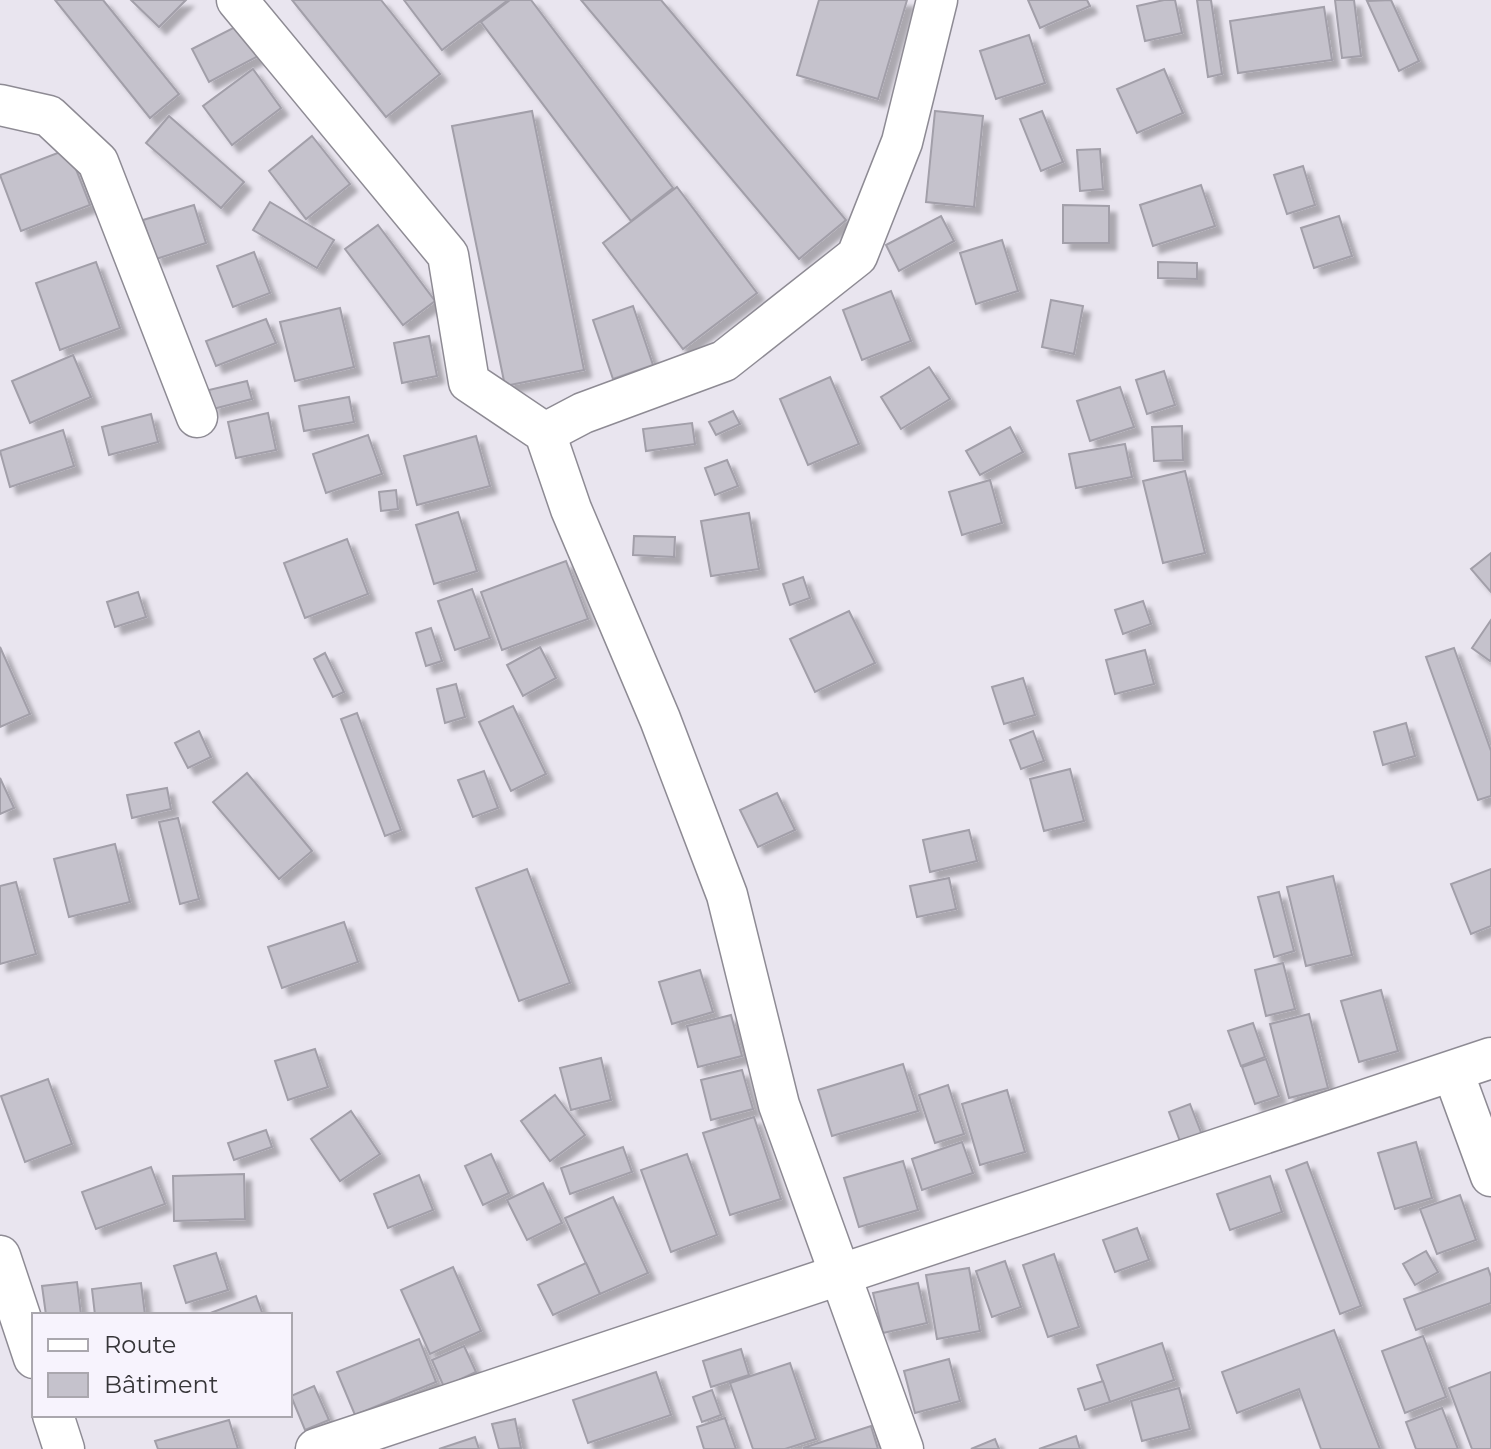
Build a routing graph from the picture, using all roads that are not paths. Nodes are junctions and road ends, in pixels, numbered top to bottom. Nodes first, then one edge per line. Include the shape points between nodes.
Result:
1 (237, 0) edge
2 (937, 0) edge
3 (0, 105) edge
4 (197, 417) dead end
5 (545, 433) junction
6 (1491, 1058) edge
7 (1453, 1072) junction
8 (1491, 1176) edge
9 (0, 1256) edge
10 (841, 1274) junction
11 (32, 1352) edge
12 (54, 1417) edge
13 (64, 1449) edge
14 (316, 1449) edge
15 (903, 1449) edge

1 - 5 street via 448,255 469,382
2 - 5 street via 902,142 857,256 724,361 583,413
3 - 4 street via 49,116 98,162
5 - 10 street via 727,895 779,1105
6 - 7 street
7 - 8 street
7 - 10 street
9 - 11 street
10 - 14 street
10 - 15 street
12 - 13 street

